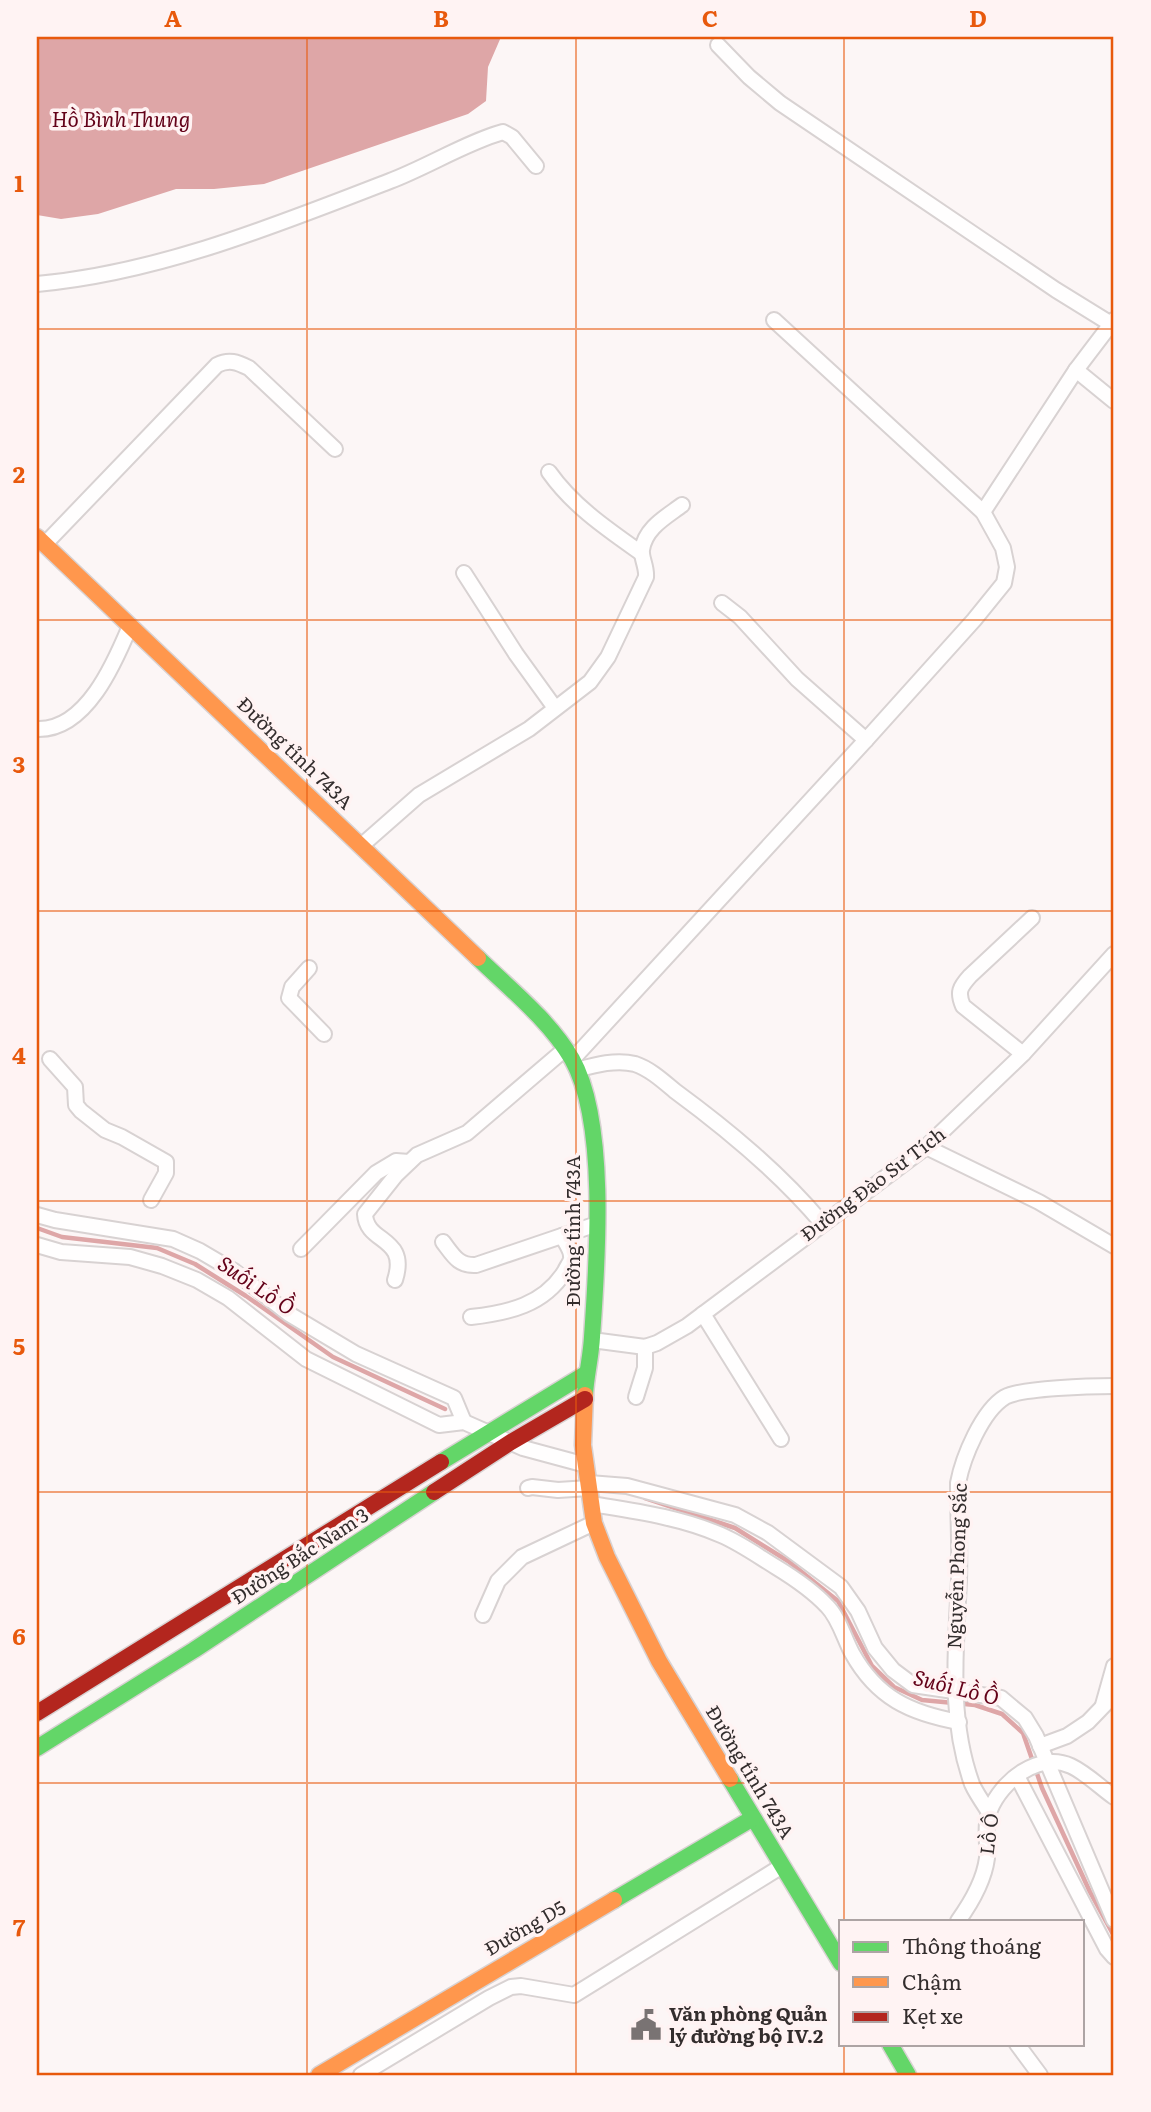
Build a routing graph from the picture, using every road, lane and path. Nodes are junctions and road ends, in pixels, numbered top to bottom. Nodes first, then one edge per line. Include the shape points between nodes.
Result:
1 (718, 45) dead end
2 (536, 166) dead end
3 (37, 284) edge
4 (774, 320) dead end
5 (1113, 322) edge
6 (1076, 370) junction
7 (1114, 401) edge
8 (335, 449) dead end
9 (549, 472) dead end
10 (682, 505) dead end
11 (983, 512) junction
12 (41, 540) edge
13 (641, 553) junction
14 (464, 573) dead end
15 (722, 603) dead end
16 (131, 626) junction
17 (555, 708) junction
18 (37, 729) edge
19 (866, 740) junction
20 (361, 846) junction
21 (1032, 918) dead end
22 (1114, 954) edge
23 (309, 968) dead end
24 (324, 1034) dead end
25 (1023, 1054) junction
26 (50, 1059) dead end
27 (571, 1060) junction
28 (926, 1147) junction
29 (410, 1162) junction
30 (151, 1200) dead end
31 (345, 1204) junction
32 (365, 1213) junction
33 (37, 1215) edge
34 (822, 1223) junction
35 (597, 1224) junction
36 (562, 1236) junction
37 (443, 1242) dead end
38 (1114, 1244) edge
39 (37, 1245) edge
40 (301, 1249) dead end
41 (395, 1280) dead end
42 (703, 1314) junction
43 (471, 1317) dead end
44 (592, 1340) junction
45 (645, 1346) junction
46 (587, 1373) junction
47 (1114, 1386) edge
48 (636, 1397) dead end
49 (585, 1399) junction
50 (464, 1422) junction
51 (486, 1432) junction
52 (781, 1439) dead end
53 (511, 1442) junction
54 (586, 1465) junction
55 (528, 1488) dead end
56 (590, 1491) junction
57 (594, 1523) junction
58 (483, 1615) dead end
59 (861, 1648) junction
60 (1114, 1666) edge
61 (1114, 1695) edge
62 (1103, 1705) junction
63 (957, 1707) junction
64 (37, 1713) edge
65 (1040, 1746) junction
66 (37, 1748) edge
67 (1031, 1768) junction
68 (1114, 1797) edge
69 (989, 1812) junction
70 (753, 1818) junction
71 (782, 1866) junction
72 (959, 1920) edge
73 (1114, 1920) edge
74 (1114, 1957) edge
75 (839, 1960) edge
76 (891, 2046) edge
77 (1018, 2046) edge
78 (319, 2075) edge
79 (361, 2075) edge
80 (908, 2075) edge
81 (1040, 2075) edge

1 - 5 street via 780,103 1045,283
2 - 3 street via 503,132 392,181 205,249 74,280
4 - 11 street
5 - 6 street
6 - 7 street
6 - 11 street
8 - 12 street via 249,368 225,361
9 - 13 street via 578,506
10 - 13 street via 652,528
11 - 19 street via 1003,548 1004,583
12 - 16 street, Đường tỉnh 743A
13 - 17 street via 646,577 608,657 590,682
14 - 17 street
15 - 19 street
16 - 18 street via 104,682 89,701 63,722
16 - 20 street, Đường tỉnh 743A
17 - 20 street via 529,729 419,795
19 - 27 street
20 - 27 street, Đường tỉnh 743A via 542,1020
21 - 25 street via 960,986 958,996 963,1006
22 - 25 street, Đường Đào Sư Tích
23 - 24 street via 292,987 289,998
25 - 28 street, Đường Đào Sư Tích
26 - 30 street via 75,1087 81,1111 105,1130 166,1162 166,1173
27 - 29 street via 467,1133
27 - 34 street via 621,1062 647,1069 766,1164
27 - 35 street, Đường tỉnh 743A via 588,1104 598,1190
28 - 34 street, Đường Đào Sư Tích
28 - 38 street
29 - 31 street via 396,1161 376,1173
29 - 32 street
31 - 32 street
31 - 40 street
32 - 41 street via 369,1227 397,1253 400,1266
33 - 50 street via 173,1239 200,1251 289,1314 356,1354 454,1398
34 - 42 street, Đường Đào Sư Tích
35 - 36 street
35 - 44 street, Đường tỉnh 743A
36 - 37 street via 466,1265 458,1262
36 - 43 street via 570,1261 547,1293 528,1305
39 - 50 street via 162,1265 228,1298 306,1359 439,1425
42 - 45 street, Đường Đào Sư Tích
42 - 52 street
44 - 45 street
44 - 46 street, Đường tỉnh 743A
45 - 48 street via 645,1368
46 - 49 street, Đường tỉnh 743A
46 - 51 street, Đường Bắc Nam 3
47 - 63 street, Nguyễn Phong Sắc via 1008,1395 978,1431 958,1483
49 - 53 street, Đường Bắc Nam 3
49 - 54 street, Đường tỉnh 743A
50 - 51 street
51 - 53 street
51 - 64 street, Đường Bắc Nam 3
53 - 54 street
53 - 66 street, Đường Bắc Nam 3
54 - 56 street, Đường tỉnh 743A
55 - 56 street
56 - 57 street, Đường tỉnh 743A
56 - 59 street via 720,1534 747,1548 830,1608
56 - 59 street via 627,1486 735,1515 768,1533 841,1587 858,1611
57 - 58 street via 522,1557 498,1581
57 - 70 street, Đường tỉnh 743A via 635,1619
59 - 63 street via 913,1685
59 - 63 street via 864,1673 907,1709 929,1717
60 - 62 street
61 - 62 street
62 - 65 street via 1067,1736
63 - 65 street via 1001,1698 1025,1718
63 - 69 street, Nguyễn Phong Sắc via 973,1785
65 - 67 street
67 - 68 street via 1069,1765
67 - 69 street, Lồ Ô via 997,1797
67 - 73 street
67 - 74 street
69 - 72 street, Lồ Ô via 983,1874
70 - 71 street, Đường tỉnh 743A
70 - 78 street, Đường D5
71 - 75 street, Đường tỉnh 743A
71 - 79 street via 574,1995 510,1987
76 - 80 street
77 - 81 street

